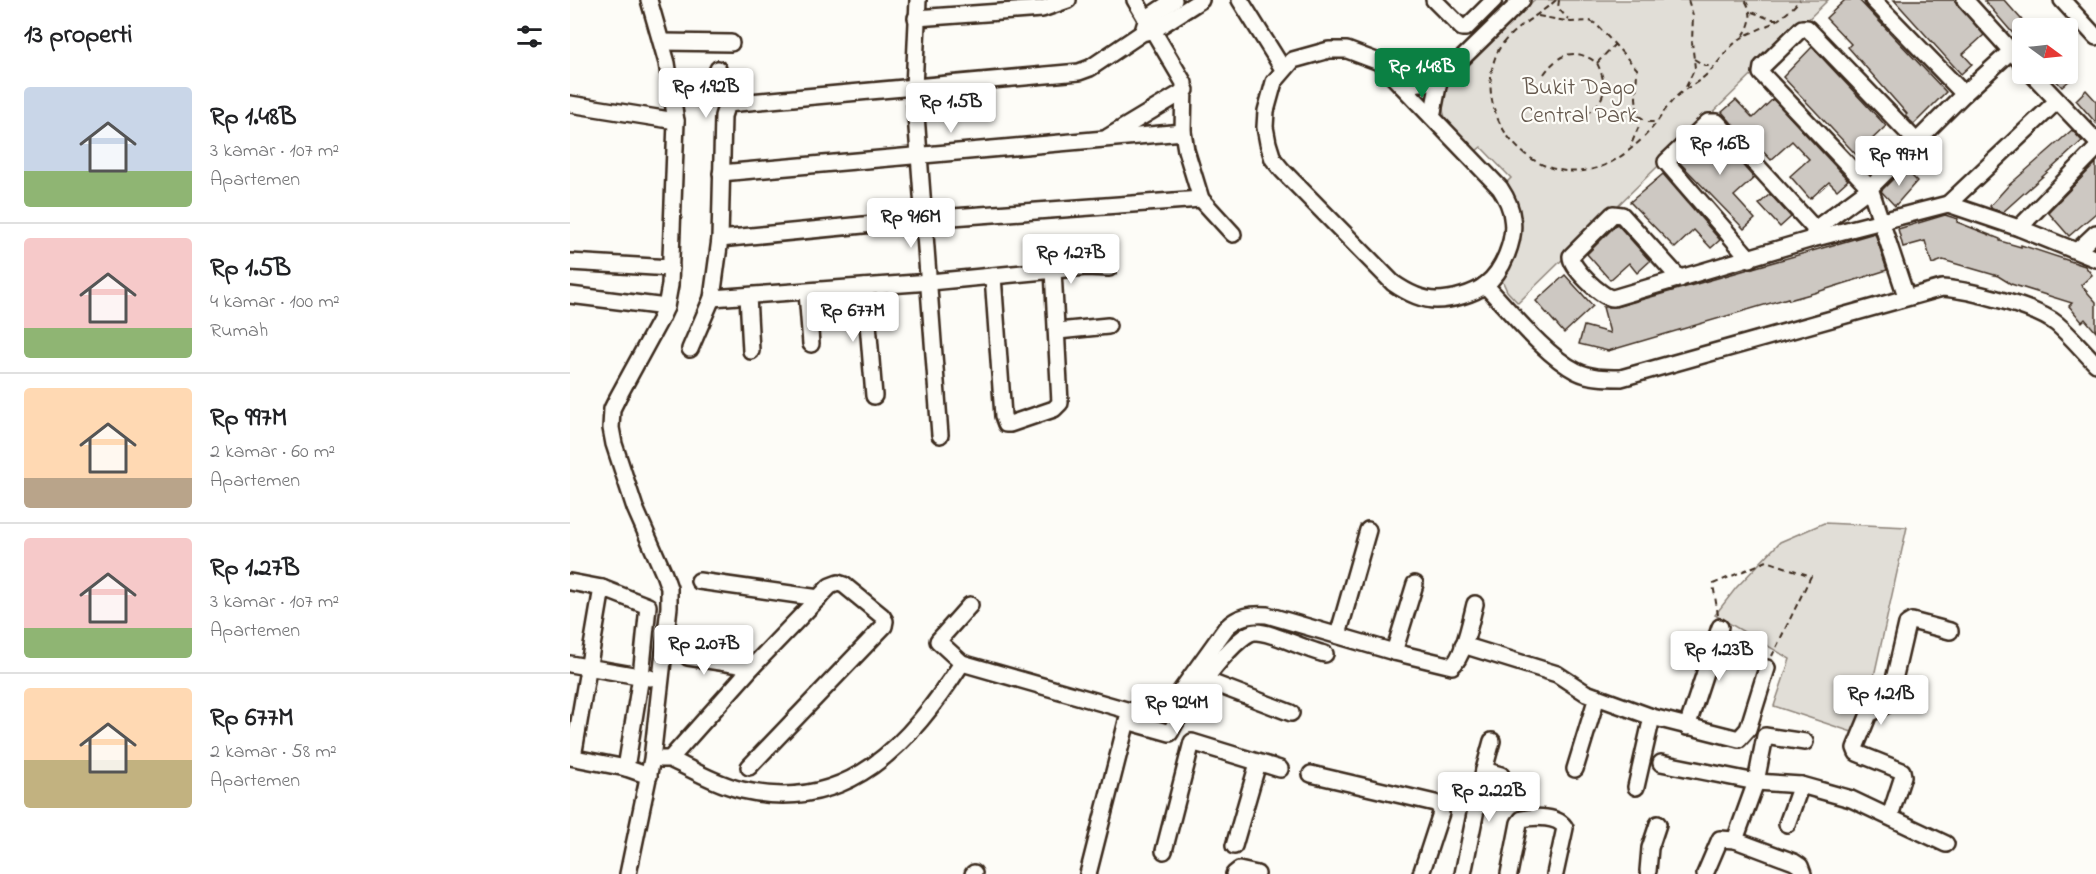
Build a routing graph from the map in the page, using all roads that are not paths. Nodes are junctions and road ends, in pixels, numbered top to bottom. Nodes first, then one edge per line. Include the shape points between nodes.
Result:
1 (649, 0) edge
2 (918, 0) edge
3 (1068, 0) edge
4 (1136, 0) edge
5 (1174, 0) edge
6 (1201, 0) edge
7 (1240, 0) edge
8 (1434, 0) edge
9 (1494, 0) edge
10 (1522, 0) edge
11 (1873, 0) edge
12 (1965, 0) edge
13 (2062, 0) edge
14 (916, 18) junction
15 (1147, 27) junction
16 (2096, 37) edge
17 (662, 42) junction
18 (731, 43) dead end
19 (2011, 51) joint
20 (718, 69) dead end
21 (1283, 69) junction
22 (1439, 81) junction
23 (2042, 84) edge
24 (1401, 85) junction
25 (914, 88) junction
26 (1186, 90) junction
27 (1964, 94) junction
28 (2057, 100) junction
29 (732, 102) junction
30 (570, 104) edge
31 (1432, 117) junction
32 (676, 121) junction
33 (1183, 132) junction
34 (1105, 138) junction
35 (1916, 141) junction
36 (2096, 141) edge
37 (2096, 149) edge
38 (920, 153) junction
39 (721, 173) junction
40 (1870, 188) junction
41 (1201, 199) junction
42 (1948, 204) junction
43 (925, 219) junction
44 (1882, 221) junction
45 (2019, 228) junction
46 (2096, 233) edge
47 (1233, 234) dead end
48 (1814, 234) junction
49 (720, 239) junction
50 (2078, 250) junction
51 (1750, 259) junction
52 (2096, 259) edge
53 (570, 262) edge
54 (671, 268) junction
55 (1110, 268) dead end
56 (1053, 270) junction
57 (993, 276) junction
58 (1680, 279) junction
59 (930, 282) junction
60 (1485, 285) junction
61 (865, 287) junction
62 (807, 292) junction
63 (570, 295) edge
64 (748, 296) junction
65 (1906, 296) junction
66 (712, 298) junction
67 (666, 307) junction
68 (1108, 326) dead end
69 (1058, 331) junction
70 (811, 344) dead end
71 (690, 349) dead end
72 (751, 351) dead end
73 (2096, 364) edge
74 (874, 396) dead end
75 (940, 435) dead end
76 (1368, 530) dead end
77 (570, 582) edge
78 (699, 582) dead end
79 (1415, 584) dead end
80 (602, 588) junction
81 (819, 598) junction
82 (1475, 604) dead end
83 (970, 605) dead end
84 (1720, 627) road end
85 (1950, 631) dead end
86 (1338, 635) junction
87 (1463, 645) junction
88 (683, 651) dead end
89 (1394, 652) junction
90 (1325, 654) dead end
91 (962, 663) junction
92 (570, 664) edge
93 (588, 667) junction
94 (752, 667) junction
95 (1767, 668) road end
96 (641, 676) junction
97 (1205, 680) junction
98 (661, 681) junction
99 (1597, 697) junction
100 (1291, 713) dead end
101 (1129, 716) junction
102 (1652, 717) junction
103 (1687, 727) junction
104 (1170, 733) junction
105 (1492, 741) dead end
106 (1192, 742) junction
107 (1805, 742) dead end
108 (571, 757) edge
109 (652, 759) junction
110 (670, 759) junction
111 (1258, 763) junction
112 (1660, 763) dead end
113 (749, 767) dead end
114 (626, 768) junction
115 (1575, 768) dead end
116 (1280, 769) dead end
117 (1484, 770) junction
118 (1311, 774) dead end
119 (1501, 775) dead end
120 (649, 776) junction
121 (1756, 782) junction
122 (1801, 785) junction
123 (1636, 787) dead end
124 (1890, 816) junction
125 (1658, 824) dead end
126 (1787, 824) dead end
127 (1736, 840) junction
128 (1946, 844) dead end
129 (1234, 846) dead end
130 (1164, 851) dead end
131 (1649, 873) edge
132 (628, 874) edge
133 (1088, 874) edge
134 (1234, 874) edge
135 (1257, 874) edge
136 (1421, 874) edge
137 (1463, 874) edge
138 (1509, 874) edge
139 (1555, 874) edge
140 (1705, 874) edge
141 (1803, 874) edge

1 - 17 street
2 - 14 street
3 - 14 street via 1042,9
4 - 15 street
5 - 15 street
6 - 15 street
7 - 21 street
8 - 9 street via 1462,28
10 - 22 street
11 - 27 street
12 - 19 street
13 - 16 street
14 - 25 street
15 - 25 street via 1079,72
15 - 26 street
17 - 18 street
17 - 32 street
19 - 27 street
20 - 29 street via 722,97
21 - 24 street via 1308,54 1347,50 1379,62
21 - 60 street via 1274,82 1264,127 1273,159 1282,170 1404,291 1436,300
22 - 24 street
22 - 31 street
23 - 28 street
24 - 31 street
25 - 29 street
25 - 38 street
26 - 33 street
26 - 34 street
27 - 35 street
28 - 36 street
28 - 42 street
29 - 39 street via 724,108
30 - 32 street
31 - 60 street via 1500,188 1509,203 1513,220 1509,244 1500,267
32 - 54 street
33 - 34 street
33 - 41 street
34 - 38 street
35 - 40 street
35 - 40 street via 1807,28 1802,28 1762,67 1761,73
37 - 45 street
38 - 39 street
38 - 43 street
39 - 49 street
40 - 44 street
40 - 48 street
41 - 43 street
41 - 47 street
42 - 44 street
42 - 45 street
43 - 49 street
43 - 59 street
44 - 48 street
44 - 65 street
45 - 50 street
46 - 50 street
48 - 51 street
48 - 51 street via 1717,122 1708,122 1666,162
49 - 66 street
50 - 52 street
51 - 58 street
53 - 54 street
54 - 67 street
55 - 56 street
56 - 57 street
56 - 69 street
57 - 59 street
57 - 69 street via 1006,424 1054,409 1060,403
58 - 58 street via 1610,299 1572,264 1571,256 1618,213
59 - 61 street
59 - 75 street
60 - 65 street via 1561,362 1597,378 1621,378
61 - 62 street
61 - 74 street
62 - 64 street
62 - 70 street
63 - 67 street
64 - 66 street
64 - 72 street
65 - 73 street via 1952,288 2035,312 2055,323
66 - 71 street
67 - 98 street via 612,410 611,428 635,508 669,588
68 - 69 street
76 - 86 street
77 - 80 street
78 - 81 street
79 - 89 street
80 - 93 street
80 - 96 street via 648,606
81 - 94 street
81 - 113 street via 831,586 844,585 882,616 884,626
82 - 87 street
83 - 91 street via 938,641
84 - 103 street
85 - 124 street via 1912,621 1907,624 1890,697 1886,705 1866,718 1855,748 1857,753 1902,771 1904,776
86 - 89 street
86 - 101 street via 1267,615 1251,614 1234,620 1175,699
87 - 89 street via 1452,666
87 - 99 street via 1557,674
88 - 94 street via 688,657
90 - 97 street via 1253,632 1234,644
91 - 101 street
91 - 110 street via 922,719 882,760 855,778 818,792 761,794 739,789
92 - 93 street
93 - 96 street
93 - 108 street
94 - 110 street
95 - 103 street via 1744,735 1739,739
96 - 98 street
96 - 114 street
97 - 100 street
97 - 104 street
98 - 109 street
99 - 102 street
99 - 115 street
101 - 104 street
101 - 133 street
102 - 103 street
102 - 123 street
104 - 106 street
105 - 117 street
106 - 111 street
106 - 130 street
107 - 121 street via 1765,736
108 - 114 street
109 - 110 street
109 - 120 street
111 - 116 street
111 - 129 street
112 - 121 street
114 - 120 street
117 - 119 street
117 - 137 street
118 - 136 street via 1440,807
120 - 132 street
121 - 122 street
121 - 127 street
122 - 124 street via 1851,799
122 - 126 street
124 - 128 street
125 - 131 street via 1650,848
127 - 140 street via 1720,839
127 - 141 street via 1794,862
134 - 135 street via 1242,870
138 - 139 street via 1519,823 1528,818 1557,820 1565,828

